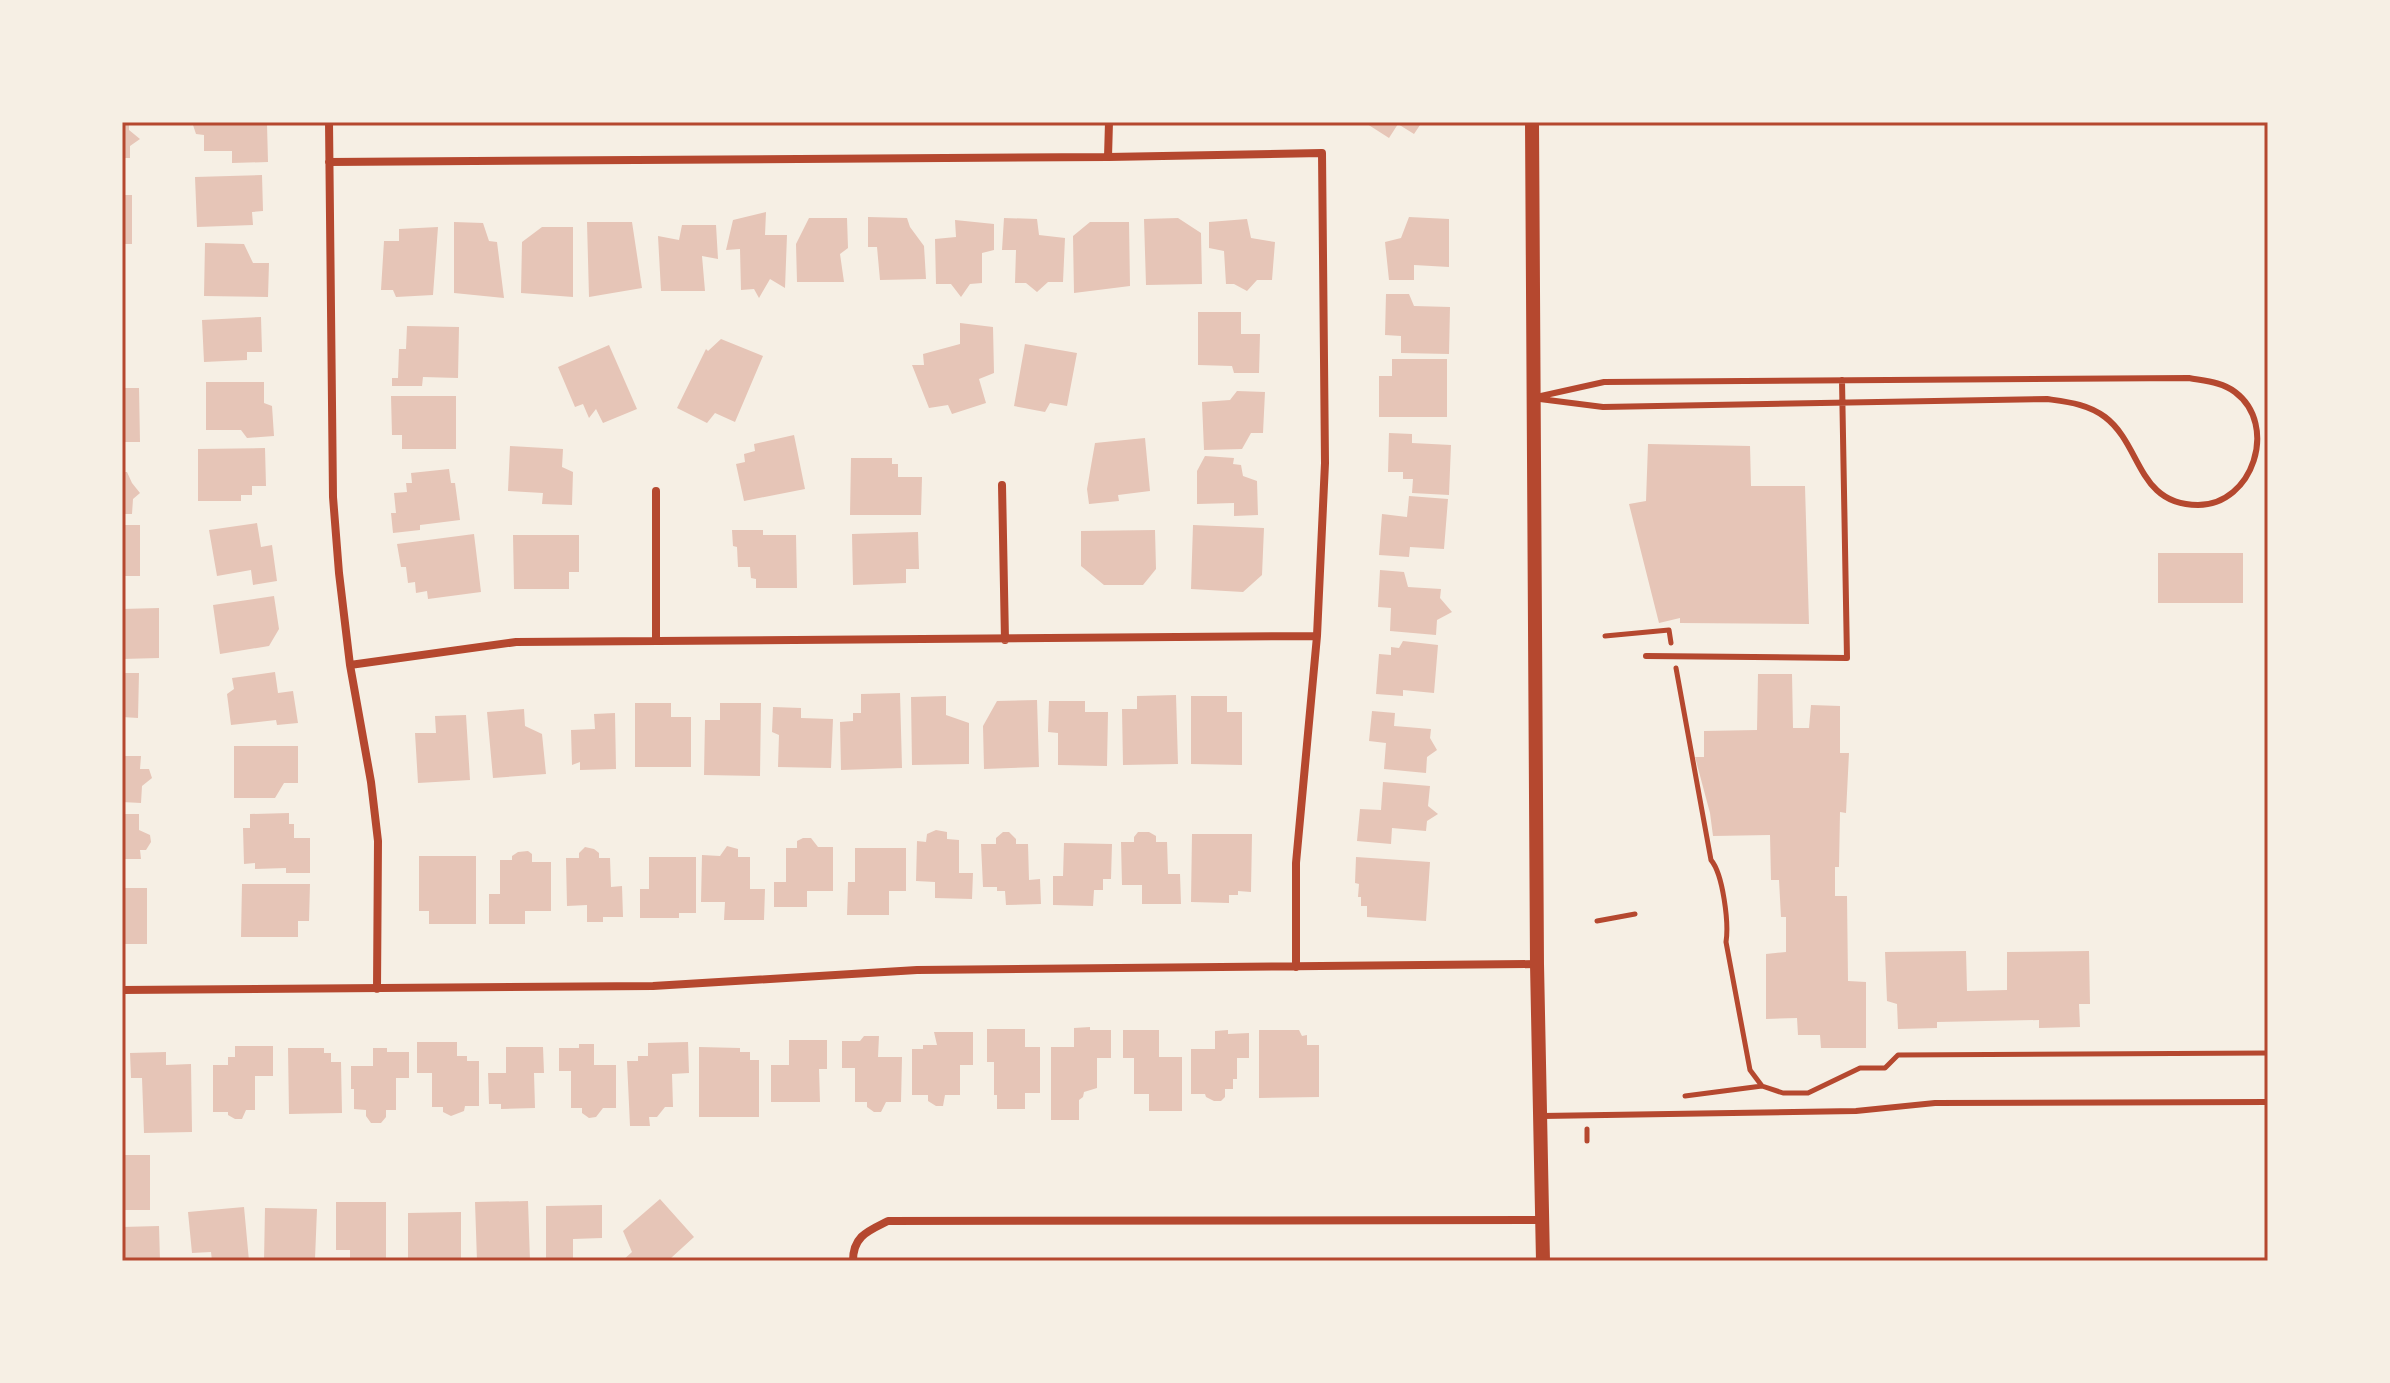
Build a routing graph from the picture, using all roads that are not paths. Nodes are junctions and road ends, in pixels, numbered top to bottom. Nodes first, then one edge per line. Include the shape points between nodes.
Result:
1 (329, 122) edge
2 (1109, 122) edge
3 (1532, 122) edge
4 (1108, 157) junction
5 (329, 162) junction
6 (1842, 380) junction
7 (1532, 398) junction
8 (1843, 403) junction
9 (1002, 485) dead end
10 (656, 491) dead end
11 (1317, 636) junction
12 (1005, 640) junction
13 (656, 641) junction
14 (1646, 656) dead end
15 (350, 665) junction
16 (1537, 964) junction
17 (1296, 967) junction
18 (377, 989) junction
19 (122, 990) edge
20 (2268, 1102) edge
21 (1542, 1116) junction
22 (1543, 1220) junction
23 (853, 1261) edge
24 (1543, 1261) edge

1 - 5 street
2 - 4 street
3 - 7 street
4 - 5 street
4 - 11 street via 1322,153 1325,463
5 - 15 street via 333,497
6 - 7 lane via 1604,382
6 - 8 lane
6 - 8 lane via 2204,380 2237,393 2252,414 2255,459 2232,495 2194,505 2171,499 2150,485 2127,441 2106,417 2081,404 2047,399
7 - 8 lane via 1603,407
7 - 16 street
8 - 14 lane via 1847,658
9 - 12 street
10 - 13 street
11 - 12 street
11 - 17 street via 1296,863
12 - 13 street
13 - 15 street via 516,642
15 - 18 street via 378,841
16 - 17 street
16 - 21 street
17 - 18 street via 917,970 653,986
18 - 19 street
20 - 21 lane via 1935,1103 1856,1111
21 - 22 street
22 - 23 street via 888,1221 864,1233 853,1248
22 - 24 street

